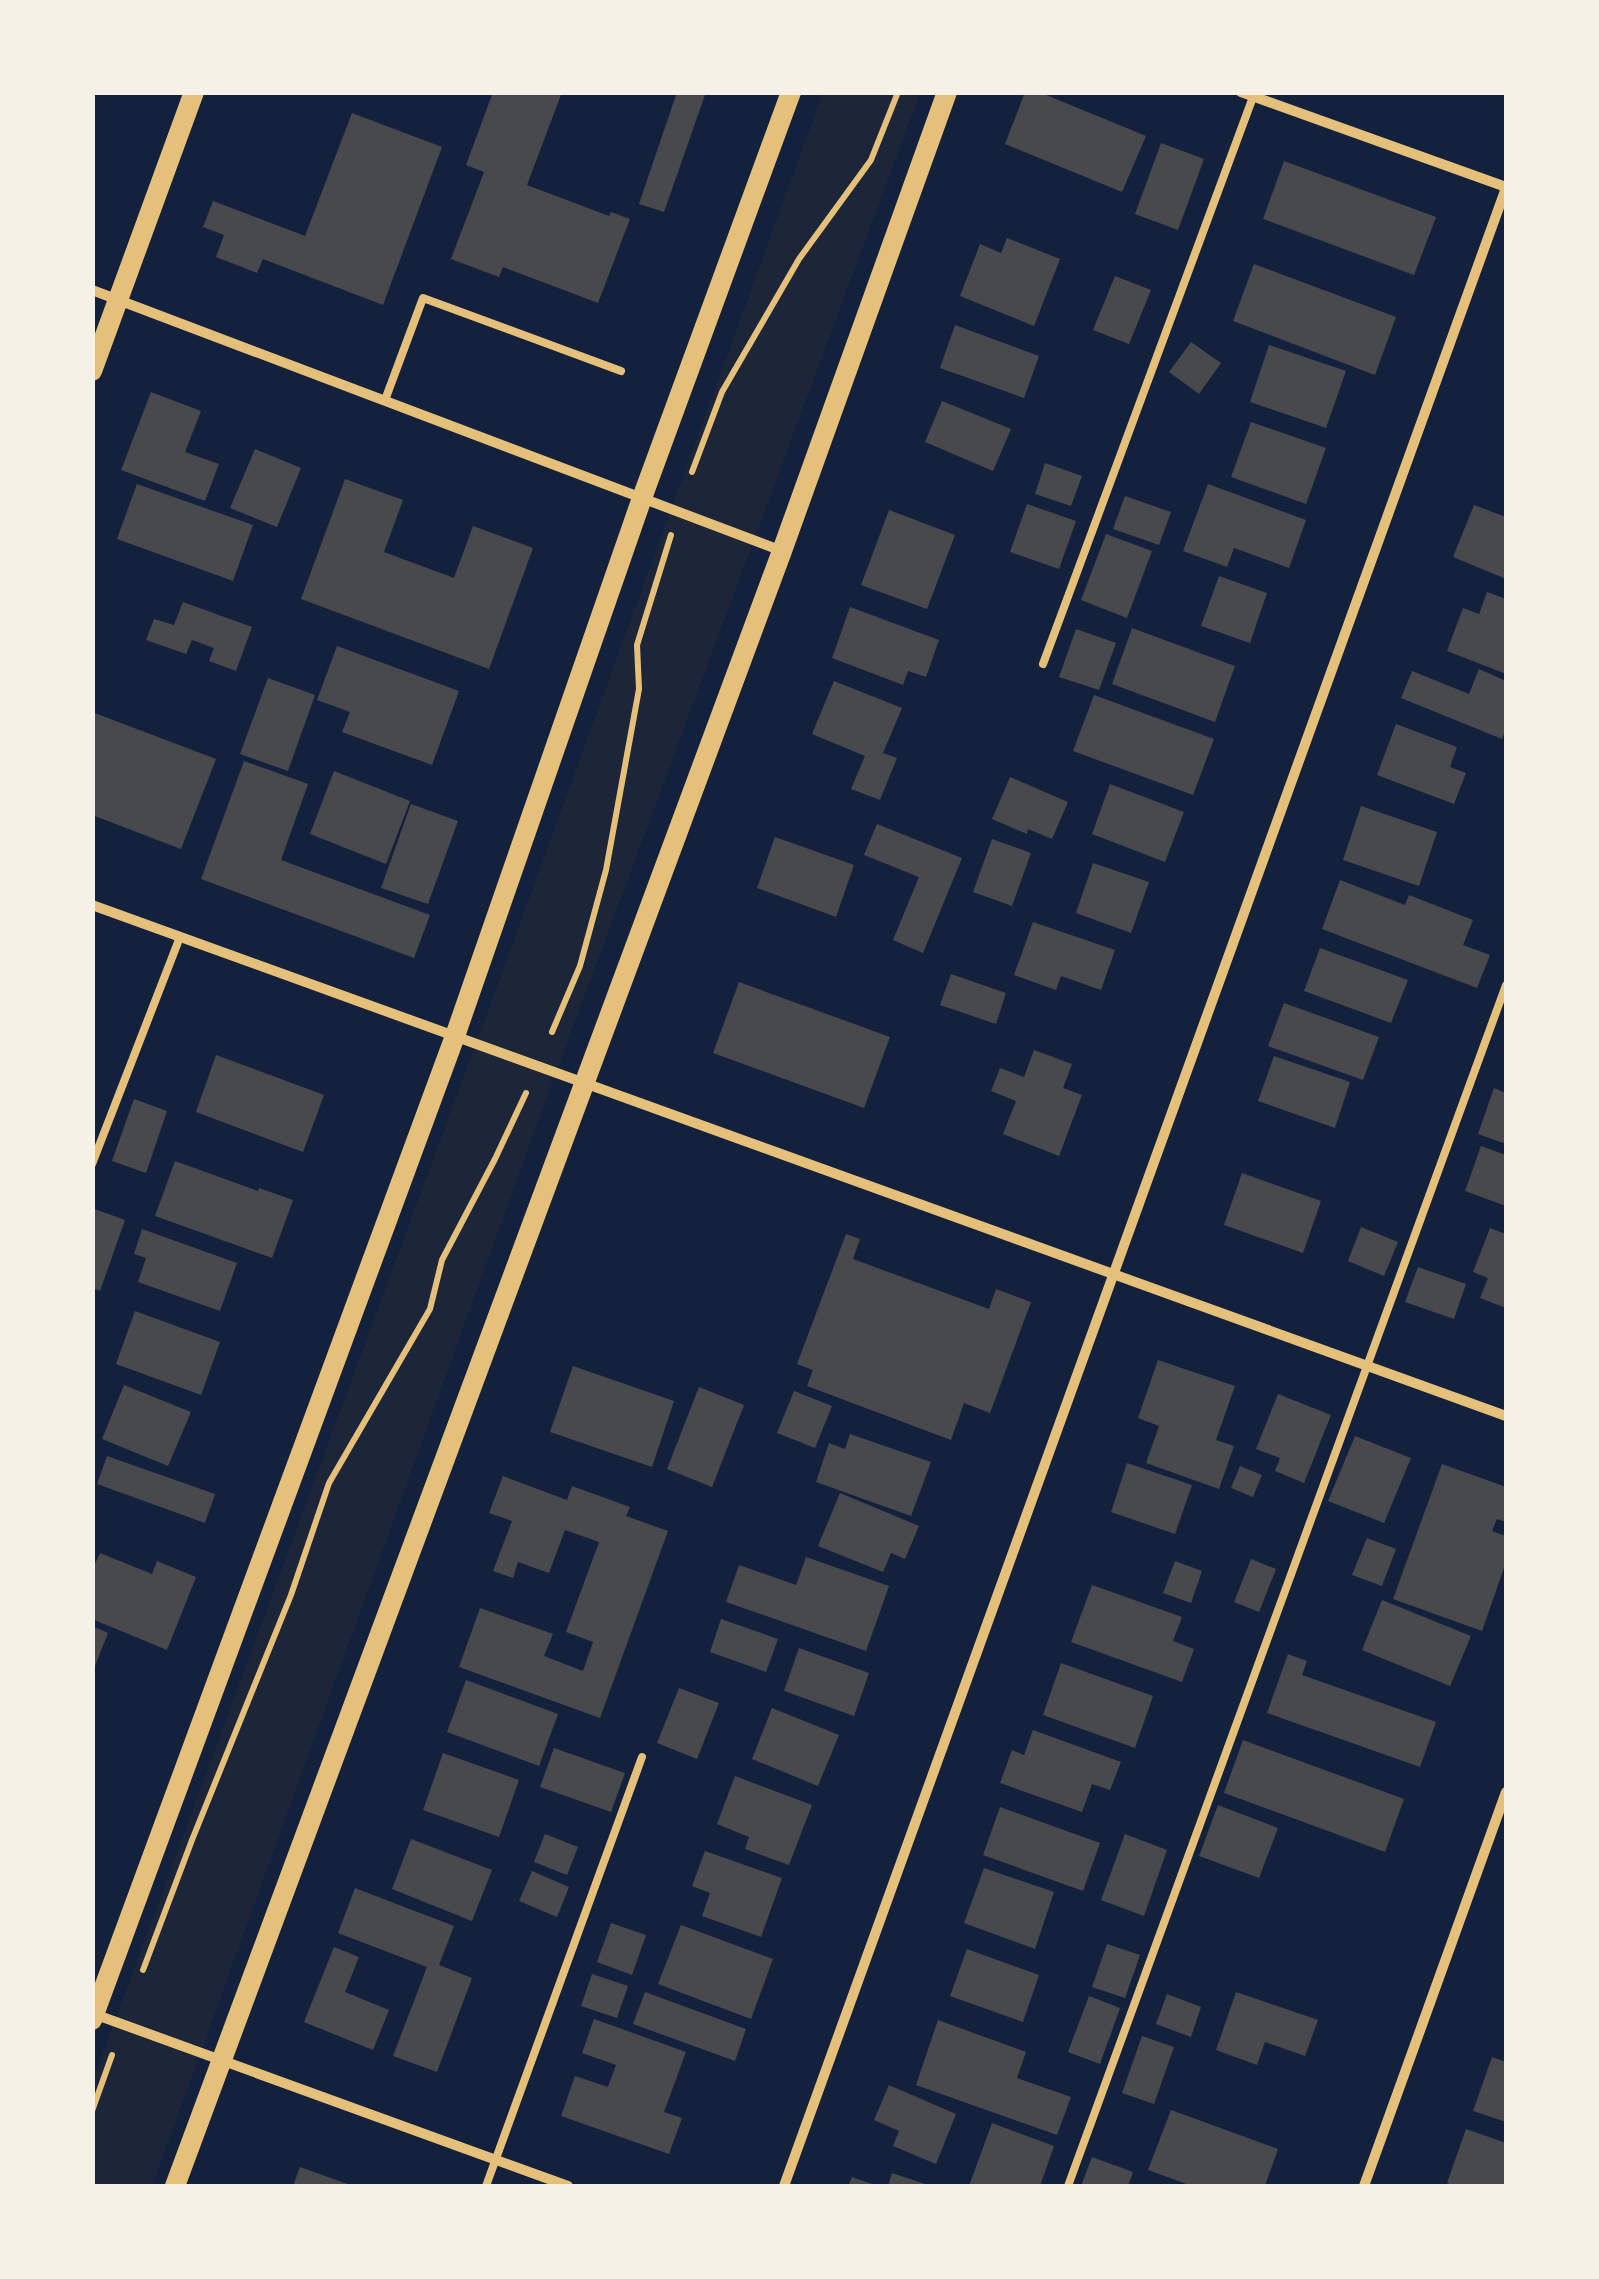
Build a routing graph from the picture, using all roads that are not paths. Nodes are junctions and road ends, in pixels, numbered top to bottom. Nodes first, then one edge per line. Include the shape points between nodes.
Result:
1 (194, 92) edge
2 (791, 92) edge
3 (947, 92) edge
4 (1241, 92) edge
5 (1253, 97) junction
6 (1506, 187) edge
7 (92, 290) edge
8 (118, 299) junction
9 (92, 371) edge
10 (621, 372) dead end
11 (385, 400) junction
12 (642, 498) junction
13 (782, 551) junction
14 (1042, 664) dead end
15 (92, 906) edge
16 (180, 937) junction
17 (1506, 985) edge
18 (455, 1036) junction
19 (583, 1083) junction
20 (92, 1164) edge
21 (1114, 1274) junction
22 (1368, 1366) junction
23 (1506, 1416) edge
24 (642, 1757) dead end
25 (1506, 1792) edge
26 (93, 2016) edge
27 (220, 2061) junction
28 (496, 2160) junction
29 (174, 2186) edge
30 (486, 2186) edge
31 (568, 2186) edge
32 (784, 2186) edge
33 (1068, 2186) edge
34 (1364, 2186) edge

1 - 8 main road
2 - 12 main road
3 - 13 main road
4 - 5 street
5 - 6 street
5 - 14 lane
6 - 21 street
7 - 8 street
8 - 9 main road
8 - 11 street
10 - 11 lane via 423,298
11 - 12 street
12 - 13 street
12 - 18 main road
13 - 19 main road
15 - 16 street
16 - 18 street
16 - 20 lane
17 - 22 lane
18 - 19 street
18 - 26 main road
19 - 21 street
19 - 27 main road
21 - 22 street
21 - 32 street
22 - 23 street
22 - 33 lane
24 - 28 lane
25 - 34 street
26 - 27 street
27 - 28 street
27 - 29 main road
28 - 30 lane
28 - 31 street

